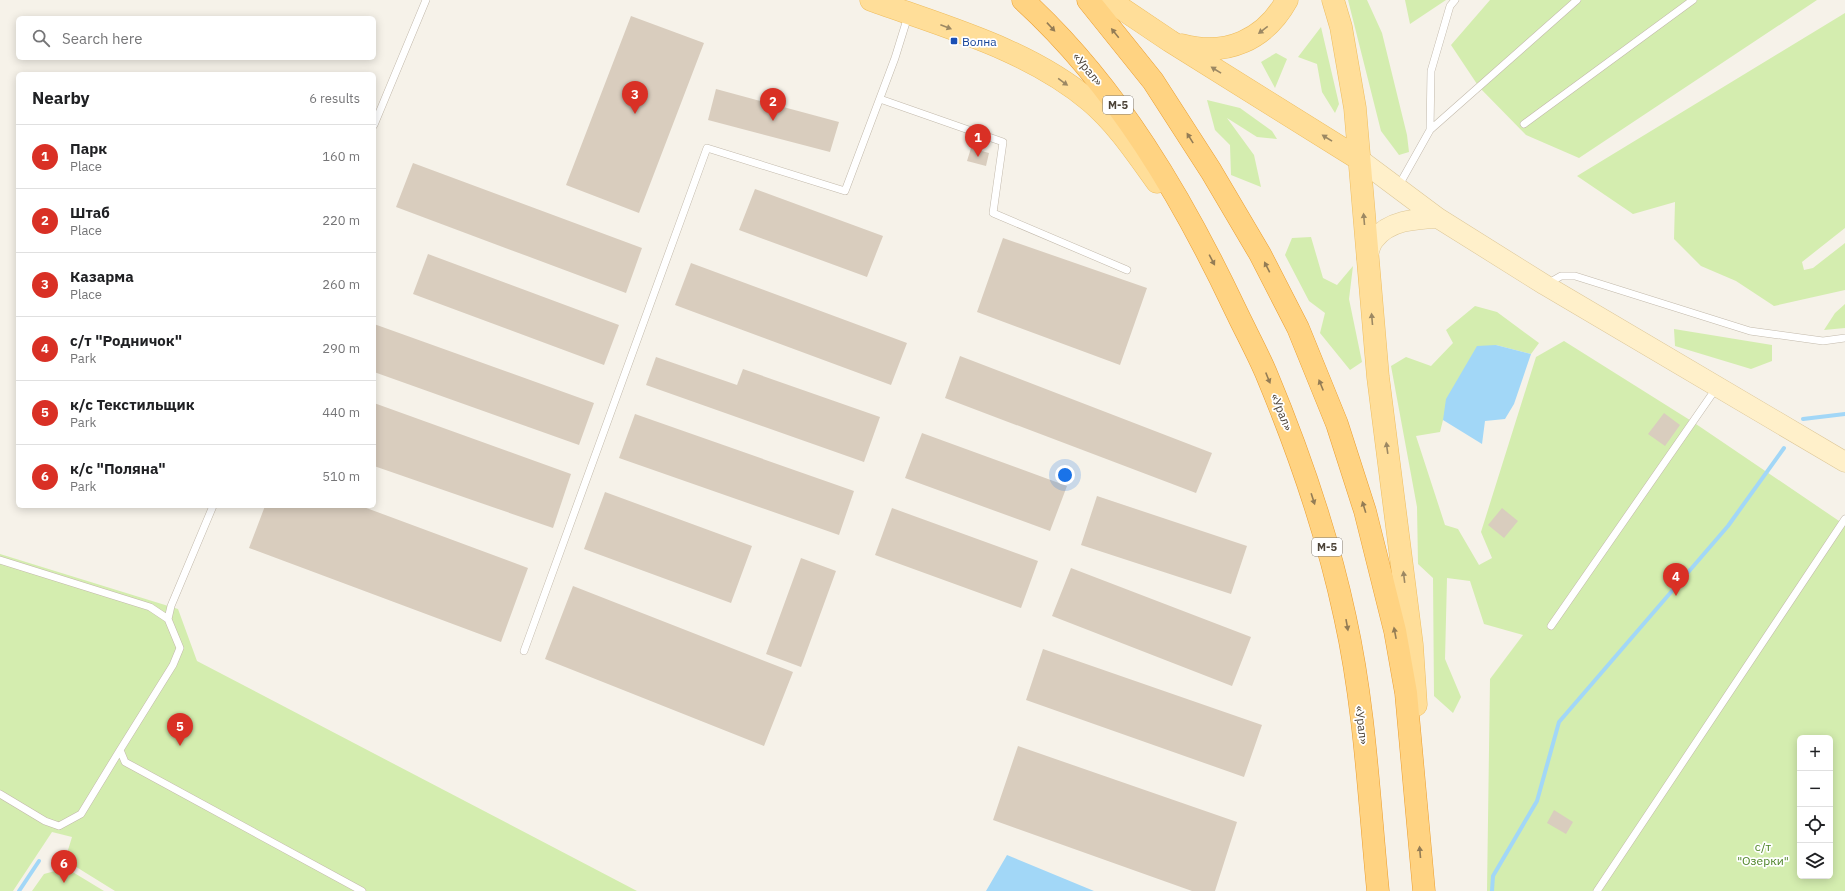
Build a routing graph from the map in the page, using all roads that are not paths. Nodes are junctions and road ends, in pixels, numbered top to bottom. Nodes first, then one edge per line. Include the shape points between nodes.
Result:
1 (426, 0) edge
2 (871, 0) edge
3 (1023, 0) edge
4 (1088, 0) edge
5 (1109, 0) edge
6 (1287, 0) edge
7 (1333, 0) edge
8 (1455, 0) edge
9 (1577, 0) edge
10 (1693, 0) edge
11 (909, 14) junction
12 (1170, 42) junction
13 (880, 99) junction
14 (376, 120) edge
15 (1524, 124) dead end
16 (1430, 130) junction
17 (1359, 159) junction
18 (1397, 188) junction
19 (1438, 218) junction
20 (1193, 226) junction
21 (1367, 258) junction
22 (1127, 270) dead end
23 (1545, 285) junction
24 (1845, 338) edge
25 (1717, 387) junction
26 (1845, 462) edge
27 (212, 508) edge
28 (1845, 519) edge
29 (0, 560) edge
30 (168, 620) junction
31 (1552, 626) dead end
32 (524, 651) dead end
33 (120, 750) junction
34 (1415, 783) junction
35 (0, 794) edge
36 (362, 891) edge
37 (1378, 891) edge
38 (1424, 891) edge
39 (1597, 891) edge

1 - 14 lane
2 - 11 main road
3 -> 20 highway, «Урал» / М-5 via 1075,53 1114,100
34 -> 4 highway via 1406,692 1395,631 1365,510 1337,424 1298,328 1260,254 1158,87
5 - 12 main road
6 -> 12 main road via 1264,30 1242,44 1219,49 1196,49
7 - 17 main road via 1350,71
8 - 16 lane via 1450,6 1431,71
9 - 16 lane
10 - 15 lane
11 - 13 lane
11 -> 20 main road via 1008,51 1056,76 1090,101 1124,135 1165,195
17 -> 12 main road
13 - 22 lane via 1003,142 993,213
13 - 32 lane via 845,191 706,148
16 - 18 lane
17 - 18 main road
21 -> 17 main road
18 - 19 main road
19 - 21 main road via 1403,221 1384,229 1373,241
19 - 23 main road
20 -> 37 highway, «Урал» / М-5 via 1265,371 1293,440 1336,576 1346,619 1362,721
34 -> 21 main road via 1416,719 1412,645 1378,376
23 - 24 lane via 1561,276 1575,276 1750,331 1823,341
23 - 25 main road
25 - 26 main road
25 - 31 lane
27 - 30 lane via 171,606
28 - 39 lane
29 - 30 lane via 150,607
30 - 33 lane via 180,648 173,665
33 - 35 lane via 81,814 59,826 45,821
33 - 36 lane via 125,762
38 -> 34 highway

